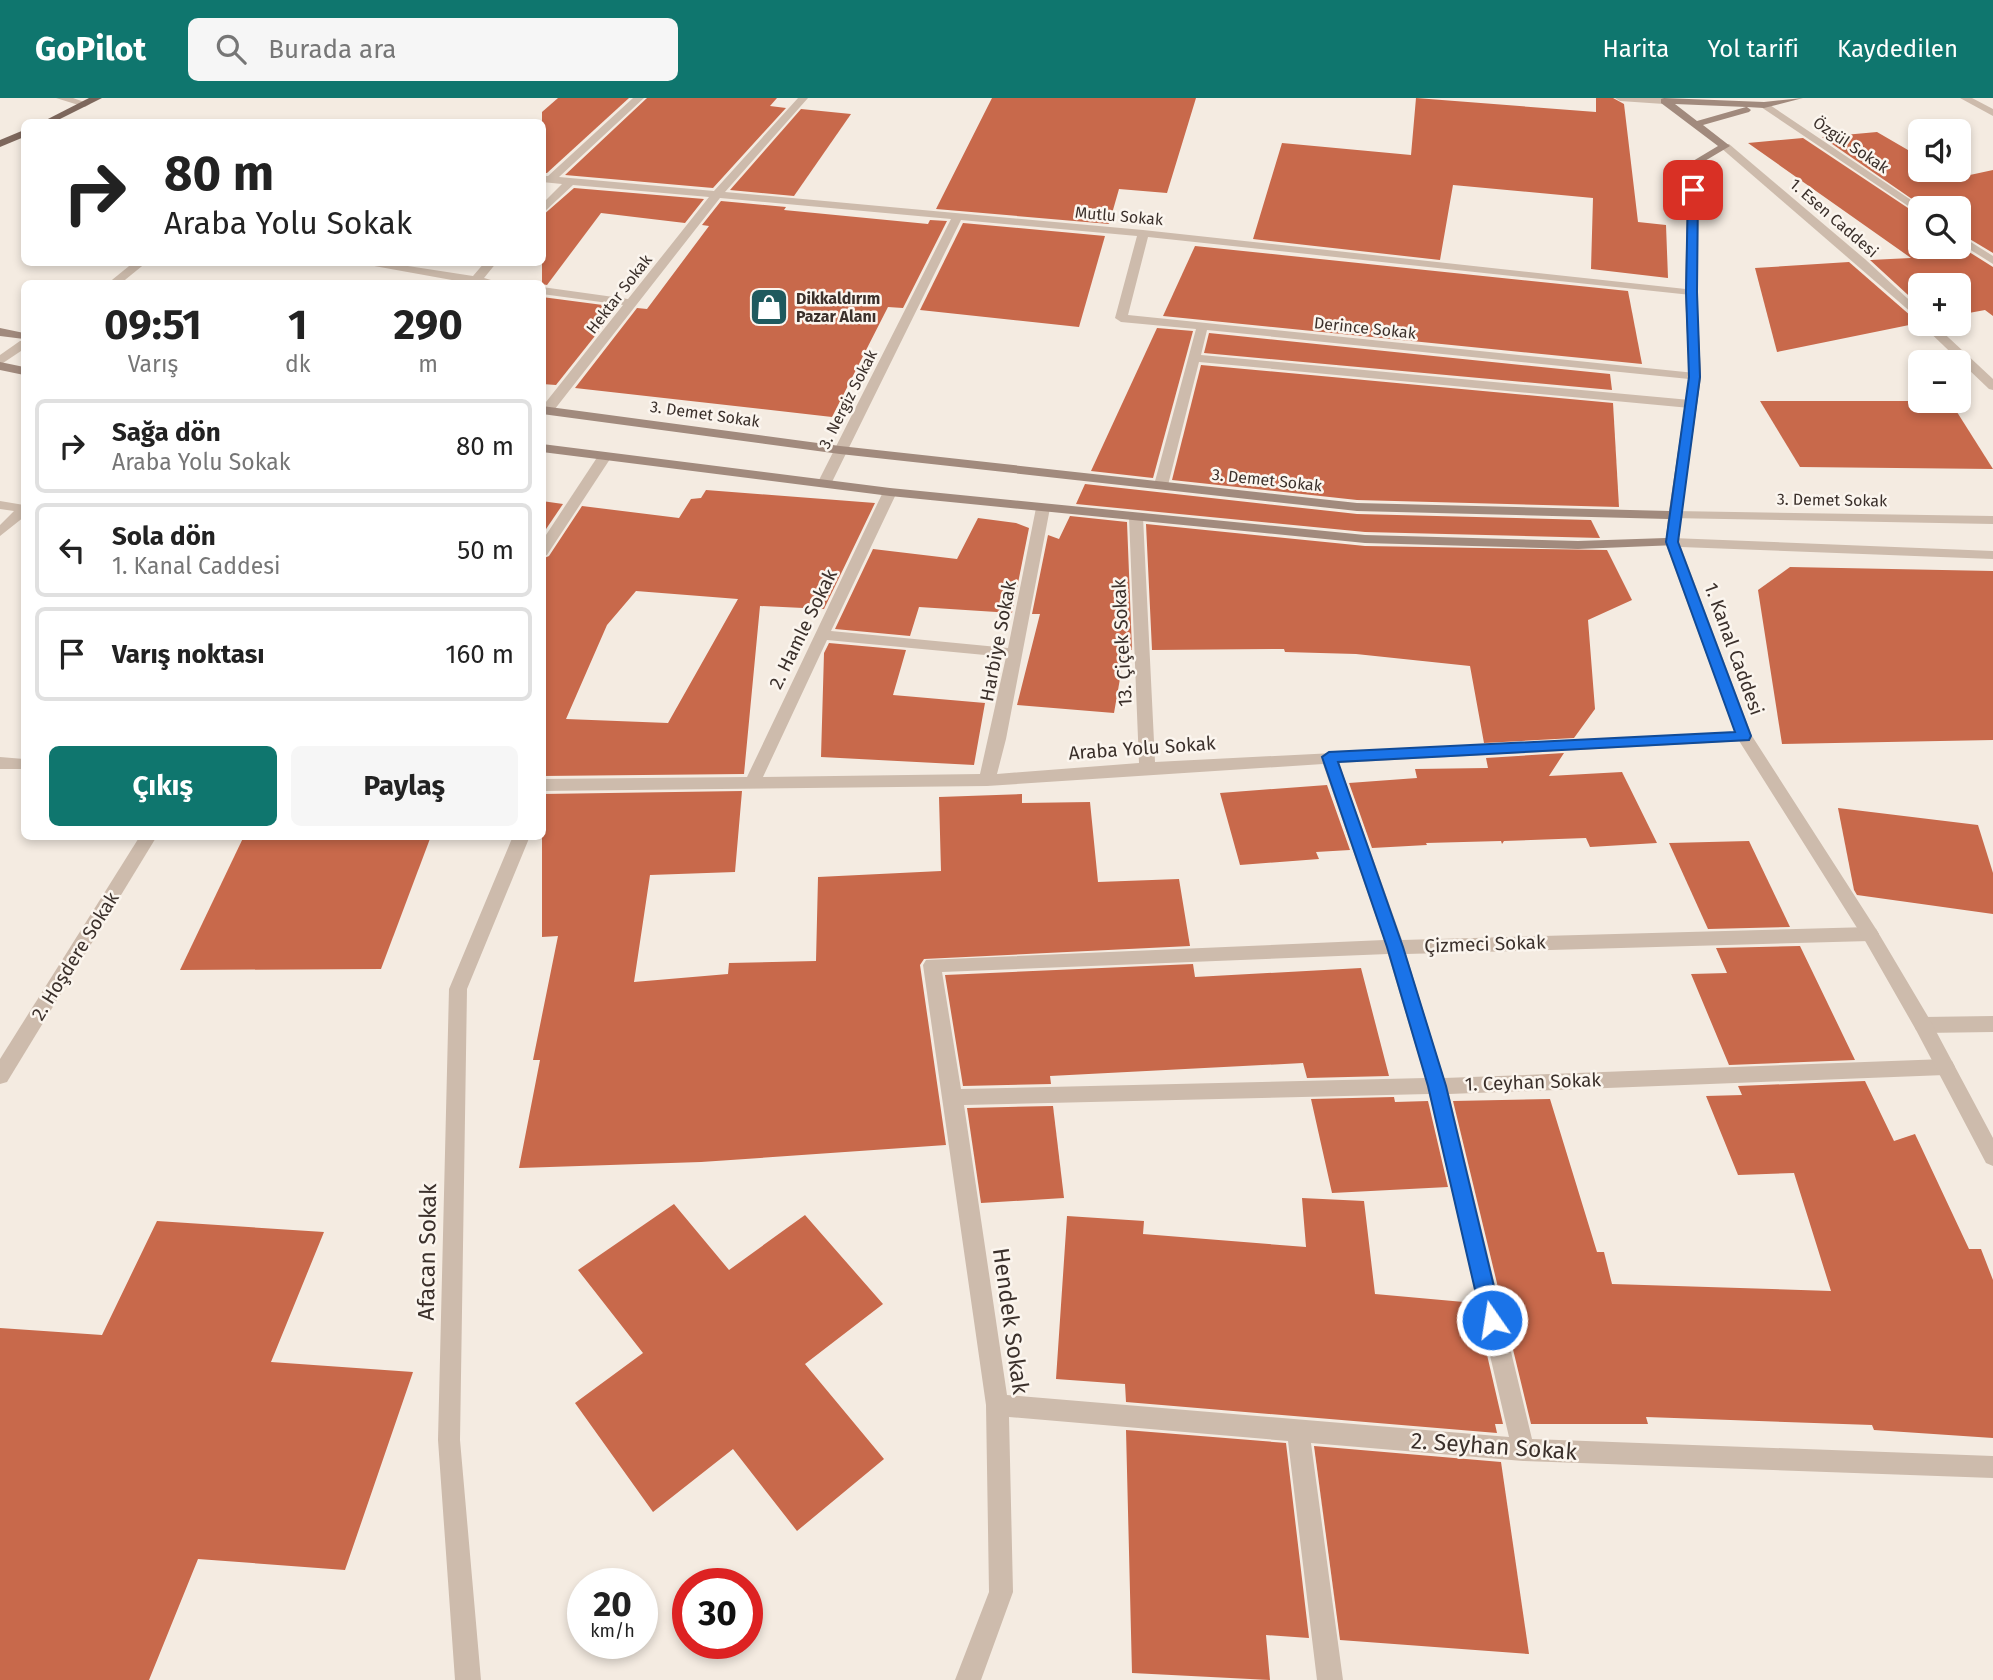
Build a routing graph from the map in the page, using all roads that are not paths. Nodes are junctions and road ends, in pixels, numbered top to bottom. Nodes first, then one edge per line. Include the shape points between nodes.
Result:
1 (61, 98) edge
2 (97, 98) edge
3 (639, 98) edge
4 (803, 98) edge
5 (1620, 98) edge
6 (1798, 98) edge
7 (1965, 98) edge
8 (1662, 99) edge
9 (85, 104) junction
10 (1764, 105) junction
11 (1993, 113) edge
12 (53, 119) edge
13 (1696, 124) junction
14 (21, 134) edge
15 (1, 143) edge
16 (1725, 146) junction
17 (546, 180) edge
18 (570, 182) junction
19 (716, 196) junction
20 (1908, 203) edge
21 (546, 207) edge
22 (957, 218) junction
23 (1143, 233) junction
24 (1971, 246) edge
25 (1993, 261) edge
26 (137, 266) edge
27 (383, 266) edge
28 (488, 266) edge
29 (117, 280) edge
30 (475, 280) joint
31 (546, 291) edge
32 (1691, 292) junction
33 (632, 303) junction
34 (1908, 306) edge
35 (1202, 328) junction
36 (0, 332) edge
37 (21, 336) edge
38 (1940, 336) edge
39 (21, 346) edge
40 (1194, 358) junction
41 (0, 364) edge
42 (21, 370) edge
43 (1695, 377) junction
44 (1993, 386) edge
45 (1690, 404) junction
46 (546, 409) edge
47 (546, 411) edge
48 (546, 448) edge
49 (840, 450) junction
50 (606, 456) junction
51 (825, 482) junction
52 (1161, 485) junction
53 (890, 492) junction
54 (0, 505) edge
55 (1043, 508) junction
56 (21, 509) edge
57 (21, 513) edge
58 (1674, 515) junction
59 (1136, 517) junction
60 (1993, 520) edge
61 (0, 532) edge
62 (1672, 542) junction
63 (546, 546) edge
64 (1993, 555) edge
65 (822, 635) junction
66 (1015, 653) junction
67 (1744, 736) junction
68 (1329, 757) junction
69 (0, 763) edge
70 (21, 764) edge
71 (1147, 768) junction
72 (987, 780) junction
73 (752, 783) junction
74 (546, 786) edge
75 (147, 840) edge
76 (520, 840) edge
77 (1870, 934) junction
78 (1395, 947) junction
79 (932, 965) joint
80 (1993, 1024) edge
81 (1923, 1025) junction
82 (1945, 1067) junction
83 (0, 1076) edge
84 (1437, 1086) junction
85 (953, 1097) junction
86 (1993, 1157) edge
87 (997, 1405) junction
88 (1298, 1431) junction
89 (1523, 1450) junction
90 (1993, 1467) edge
91 (468, 1680) edge
92 (968, 1680) edge
93 (1330, 1680) edge

1 - 9 street
2 - 9 main road
3 - 17 street
4 - 19 street, Hektar Sokak
5 - 8 street
6 - 10 main road
7 - 11 street
8 - 10 main road
8 - 13 main road
9 - 12 main road
10 - 13 main road
10 - 20 street, Özgül Sokak
13 - 16 main road
14 - 15 main road
16 - 32 main road, 1. Kanal Caddesi via 1693,164
16 - 34 street, 1. Esen Caddesi
17 - 18 street, Mutlu Sokak
18 - 19 street, Mutlu Sokak
18 - 21 street
19 - 22 street, Mutlu Sokak
19 - 33 street, Hektar Sokak
22 - 23 street, Mutlu Sokak
22 - 49 street, 3. Nergiz Sokak
23 - 32 street, Mutlu Sokak
23 - 35 street, Derince Sokak via 1121,318
24 - 25 street
26 - 29 street
27 - 30 street
28 - 30 street
31 - 33 street
32 - 43 main road, 1. Kanal Caddesi
33 - 46 street, Hektar Sokak
35 - 40 street
35 - 43 street, Derince Sokak
36 - 37 main road
38 - 44 street
39 - 41 street
40 - 45 street
40 - 52 street
41 - 42 main road
43 - 45 main road, 1. Kanal Caddesi
45 - 58 main road, 1. Kanal Caddesi
47 - 49 main road, 3. Demet Sokak
48 - 50 main road
49 - 51 street, 3. Nergiz Sokak
49 - 52 main road, 3. Demet Sokak
50 - 51 main road
50 - 63 street
51 - 53 main road
52 - 58 main road, 3. Demet Sokak via 1357,507
53 - 55 main road
53 - 65 street, 2. Hamle Sokak
54 - 56 street
55 - 59 main road
55 - 66 street, Harbiye Sokak
57 - 61 street
58 - 60 street, 3. Demet Sokak
58 - 62 main road, 1. Kanal Caddesi
59 - 62 main road via 1365,539 1578,545
59 - 71 street, 13. Çiçek Sokak
62 - 64 street
62 - 67 street, 1. Kanal Caddesi
65 - 66 street
65 - 73 street, 2. Hamle Sokak
66 - 72 street, Harbiye Sokak
67 - 68 street, Araba Yolu Sokak
67 - 77 street, 1. Kanal Caddesi
68 - 71 street, Araba Yolu Sokak
68 - 78 street
69 - 70 street
71 - 72 street, Araba Yolu Sokak
72 - 73 street, Araba Yolu Sokak
73 - 74 street, Araba Yolu Sokak
75 - 83 street, 2. Hoşdere Sokak
76 - 91 street, Afacan Sokak via 458,989 449,1440
77 - 78 street, Çizmeci Sokak
77 - 81 street, 1. Kanal Caddesi
78 - 79 street, Çizmeci Sokak
78 - 84 street
79 - 85 street, Hendek Sokak
80 - 81 street
81 - 82 street, 1. Kanal Caddesi
82 - 84 street, 1. Ceyhan Sokak
82 - 86 street, 1. Kanal Caddesi
84 - 85 street, 1. Ceyhan Sokak
84 - 89 street
85 - 87 street, Hendek Sokak
87 - 88 street, 2. Seyhan Sokak
87 - 92 street, Hendek Sokak via 1001,1592
88 - 89 street, 2. Seyhan Sokak
88 - 93 street
89 - 90 street, 2. Seyhan Sokak

